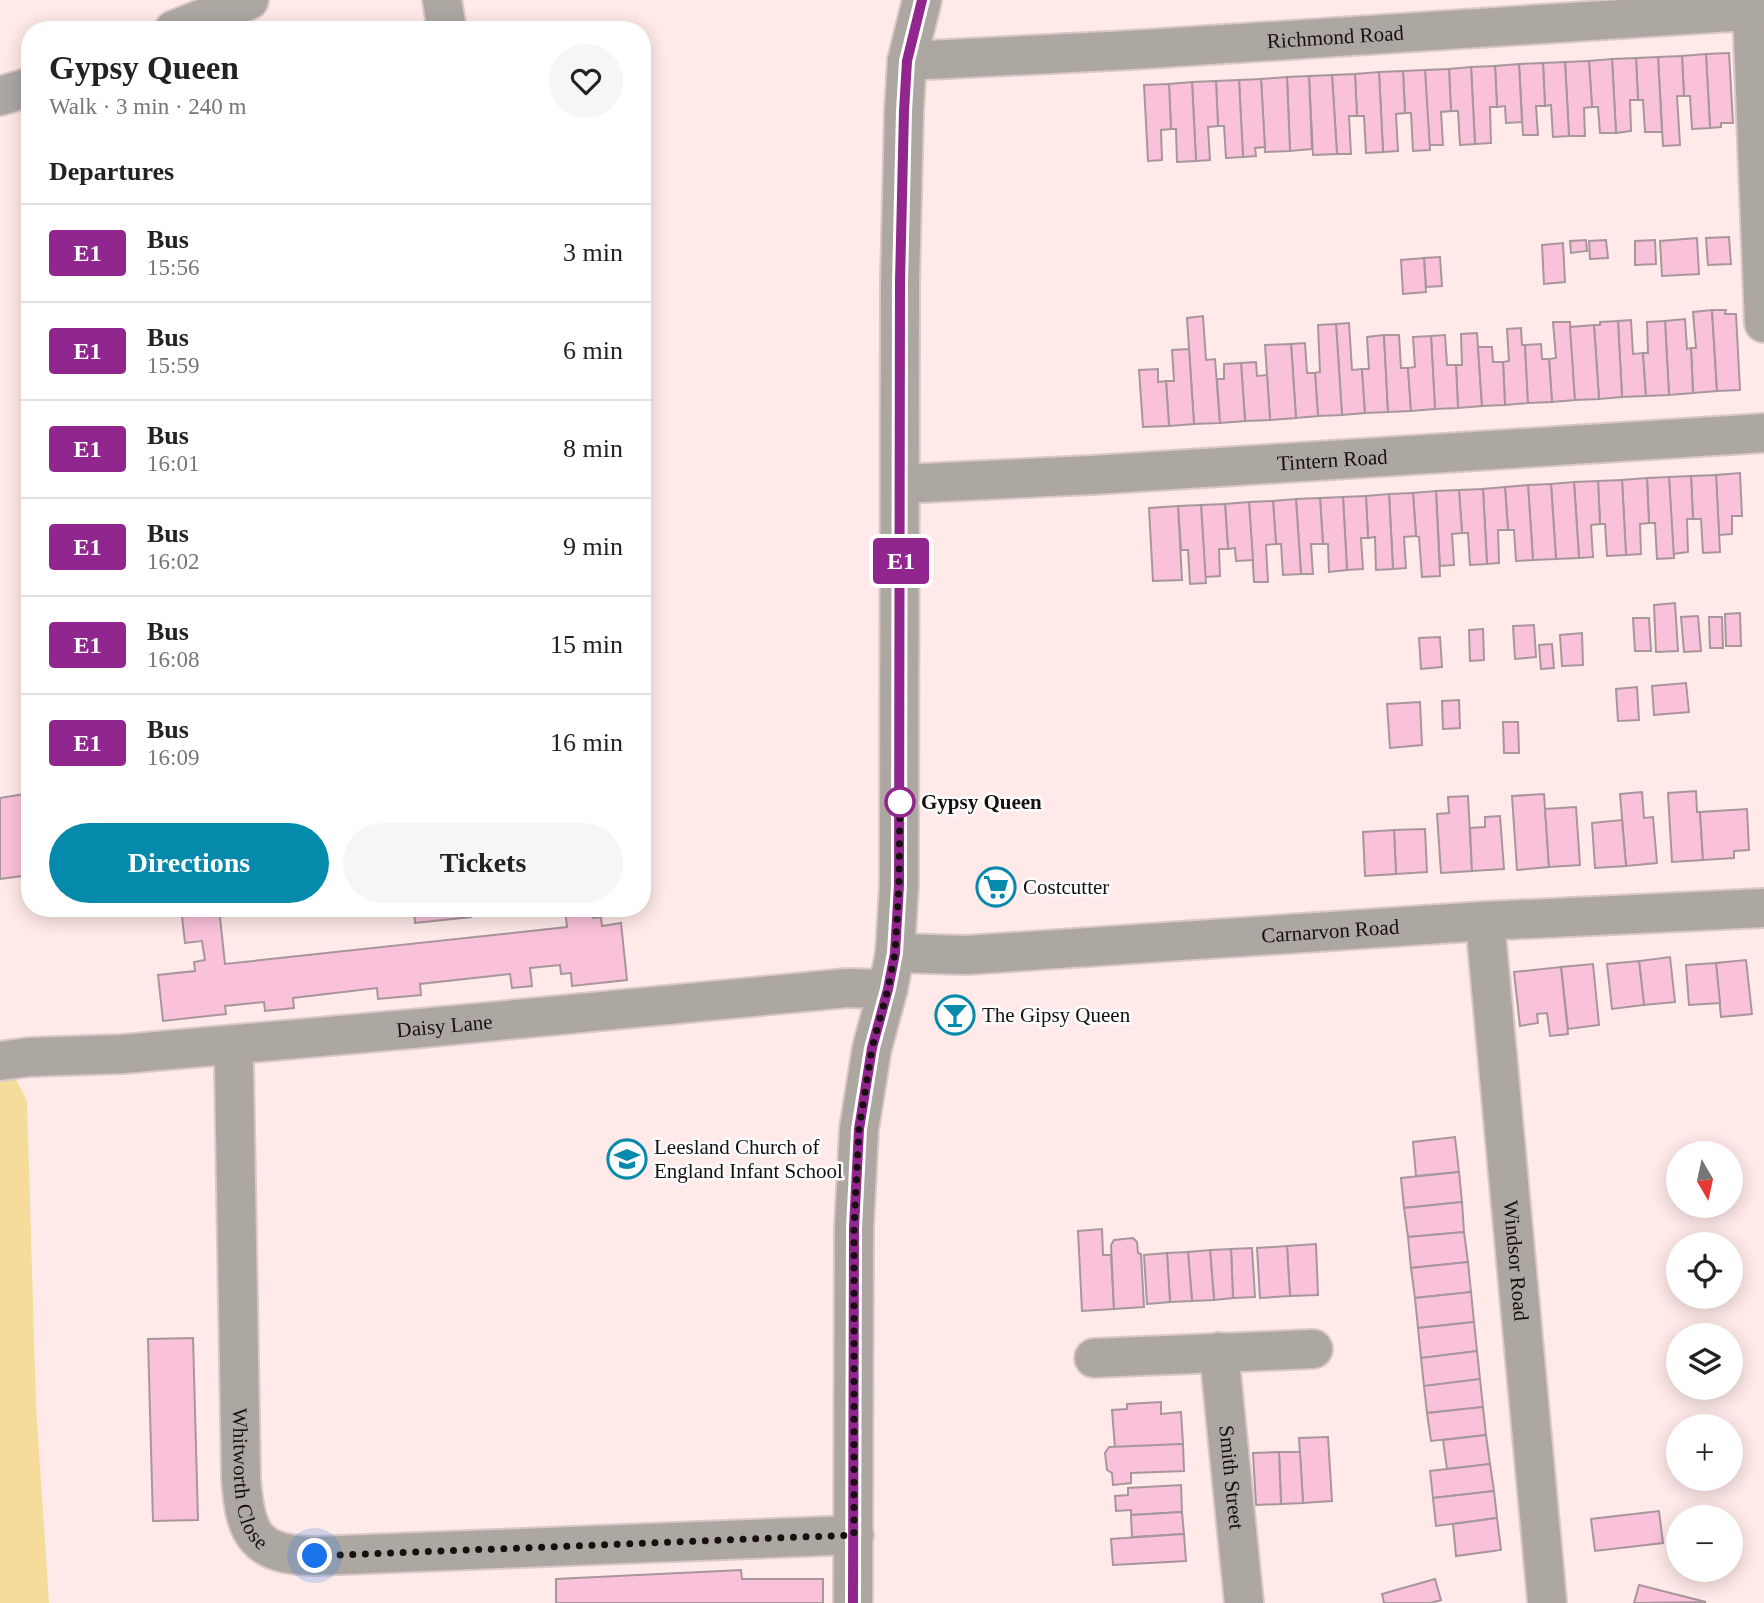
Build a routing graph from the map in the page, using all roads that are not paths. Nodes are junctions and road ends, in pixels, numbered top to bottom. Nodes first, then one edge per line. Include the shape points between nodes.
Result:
1 (249, 0) edge
2 (442, 0) edge
3 (922, 0) edge
4 (1758, 10) edge
5 (196, 21) edge
6 (446, 21) edge
7 (907, 61) junction
8 (21, 90) edge
9 (0, 96) edge
10 (1764, 323) edge
11 (1764, 433) edge
12 (901, 484) junction
13 (1764, 908) edge
14 (1485, 921) junction
15 (891, 971) junction
16 (0, 1061) edge
17 (234, 1067) dead end
18 (1313, 1349) dead end
19 (1219, 1352) junction
20 (1094, 1358) dead end
21 (854, 1535) junction
22 (1548, 1601) dead end
23 (853, 1603) edge
24 (1244, 1603) edge

1 - 5 street
2 - 6 street
3 - 7 street
4 - 7 street, Richmond Road
4 - 10 street
7 - 12 street via 900,269
8 - 9 street
11 - 12 street, Tintern Road
12 - 15 street via 899,885
13 - 14 street, Carnarvon Road
14 - 15 street, Carnarvon Road via 966,955
14 - 22 street, Windsor Road
15 - 16 street, Daisy Lane via 847,988 122,1054
15 - 21 street via 859,1129 854,1228
17 - 21 street, Whitworth Close via 241,1478 246,1517 263,1544 278,1552 315,1556
18 - 19 street
19 - 20 street
19 - 24 street, Smith Street
21 - 23 street

